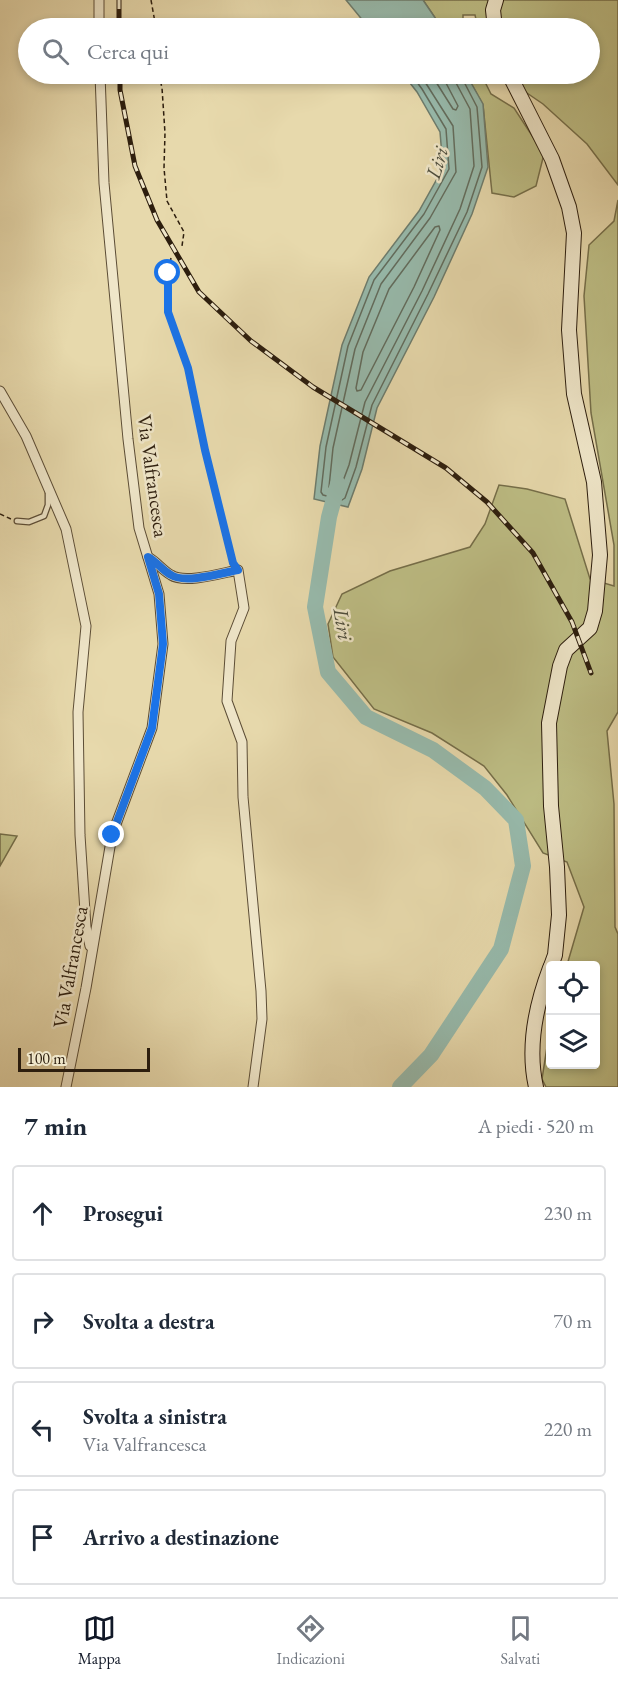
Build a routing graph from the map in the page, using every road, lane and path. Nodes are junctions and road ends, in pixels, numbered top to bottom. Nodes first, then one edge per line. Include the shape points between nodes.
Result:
1 (99, 0) edge
2 (151, 0) edge
3 (496, 0) edge
4 (99, 18) edge
5 (154, 18) edge
6 (494, 18) edge
7 (100, 84) edge
8 (161, 84) edge
9 (514, 84) edge
10 (182, 246) dead end
11 (171, 258) dead end
12 (0, 391) edge
13 (48, 485) junction
14 (0, 514) edge
15 (18, 521) joint
16 (148, 557) junction
17 (238, 570) junction
18 (91, 954) junction
19 (553, 961) edge
20 (546, 984) edge
21 (66, 1087) edge
22 (253, 1087) edge
23 (536, 1087) edge

1 - 4 street
2 - 5 path
3 - 6 main road
7 - 16 street, Via Valfrancesca via 104,183 128,439 139,528
8 - 10 path via 167,201 184,232
9 - 19 main road via 552,159 574,233 569,330 573,383 594,482 600,555 590,628 566,650 549,723 559,915
11 - 17 path via 168,312 188,368 205,450
12 - 13 street
13 - 15 lane via 44,516 29,522
13 - 18 street via 66,529 86,626 78,712 81,847
14 - 15 path
16 - 17 street via 172,576 189,579
16 - 18 street, Via Valfrancesca via 159,594 163,644 152,728 112,835
17 - 22 street via 244,608 231,641 227,701 242,742 243,797 261,991 262,1019
18 - 21 street, Via Valfrancesca
20 - 23 main road via 532,1041

